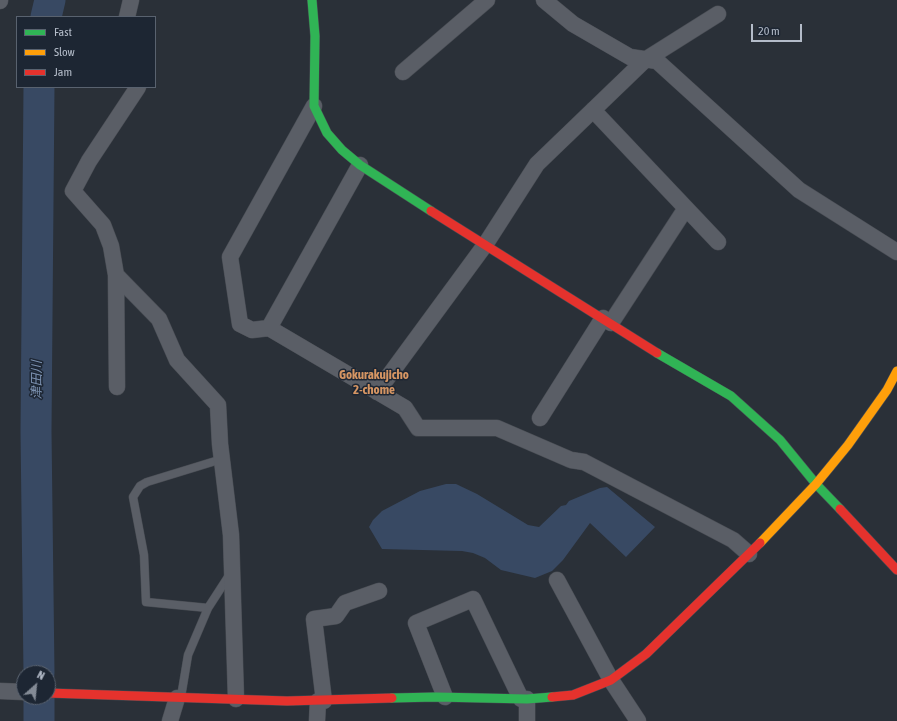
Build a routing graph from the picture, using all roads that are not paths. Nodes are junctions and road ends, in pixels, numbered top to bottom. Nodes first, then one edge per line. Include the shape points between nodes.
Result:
1 (131, 0) edge
2 (312, 0) edge
3 (487, 0) edge
4 (544, 0) edge
5 (718, 14) dead end
6 (127, 16) edge
7 (645, 60) junction
8 (403, 72) dead end
9 (137, 88) edge
10 (314, 106) junction
11 (593, 110) junction
12 (360, 165) junction
13 (686, 208) junction
14 (718, 242) dead end
15 (485, 245) junction
16 (897, 252) edge
17 (116, 275) junction
18 (607, 320) junction
19 (269, 328) junction
20 (897, 371) edge
21 (117, 387) dead end
22 (377, 392) junction
23 (540, 418) dead end
24 (222, 459) junction
25 (816, 484) junction
26 (749, 554) junction
27 (232, 570) junction
28 (897, 570) edge
29 (557, 580) dead end
30 (379, 591) dead end
31 (208, 608) junction
32 (612, 680) junction
33 (56, 693) edge
34 (179, 698) junction
35 (445, 698) junction
36 (236, 699) junction
37 (524, 699) junction
38 (321, 701) junction
39 (170, 721) edge
40 (317, 721) edge
41 (527, 721) edge
42 (638, 721) edge

1 - 6 street
2 - 10 street
3 - 8 street
4 - 7 street via 573,24 630,57
5 - 7 street
7 - 11 street
7 - 16 street via 657,62 799,190
9 - 17 street via 73,190 104,225
10 - 12 street via 327,133
10 - 19 street via 230,258 240,324 252,330
11 - 13 street
11 - 15 street via 537,164
12 - 15 street
12 - 19 street
13 - 14 street
13 - 18 street
15 - 18 street
15 - 22 street
17 - 21 street
17 - 24 street via 159,319 177,360 218,405
18 - 23 street
18 - 25 street via 664,357 732,396 780,440
19 - 22 street
20 - 25 street via 887,390 848,445
22 - 26 street via 405,408 418,428 496,428 570,460 584,462 733,540
24 - 27 street via 231,535
24 - 31 lane via 147,482 140,486 133,496 144,554 146,602
25 - 26 street
25 - 28 street
26 - 32 street via 646,654
27 - 31 lane
27 - 36 street
29 - 32 street
30 - 38 street via 345,603 336,616 314,619
31 - 34 lane via 186,664
32 - 37 street via 573,695
32 - 42 street
33 - 34 street
34 - 36 street
34 - 39 street
35 - 37 street
35 - 37 street via 416,623 473,599
35 - 38 street
36 - 38 street
37 - 41 street
38 - 40 street

